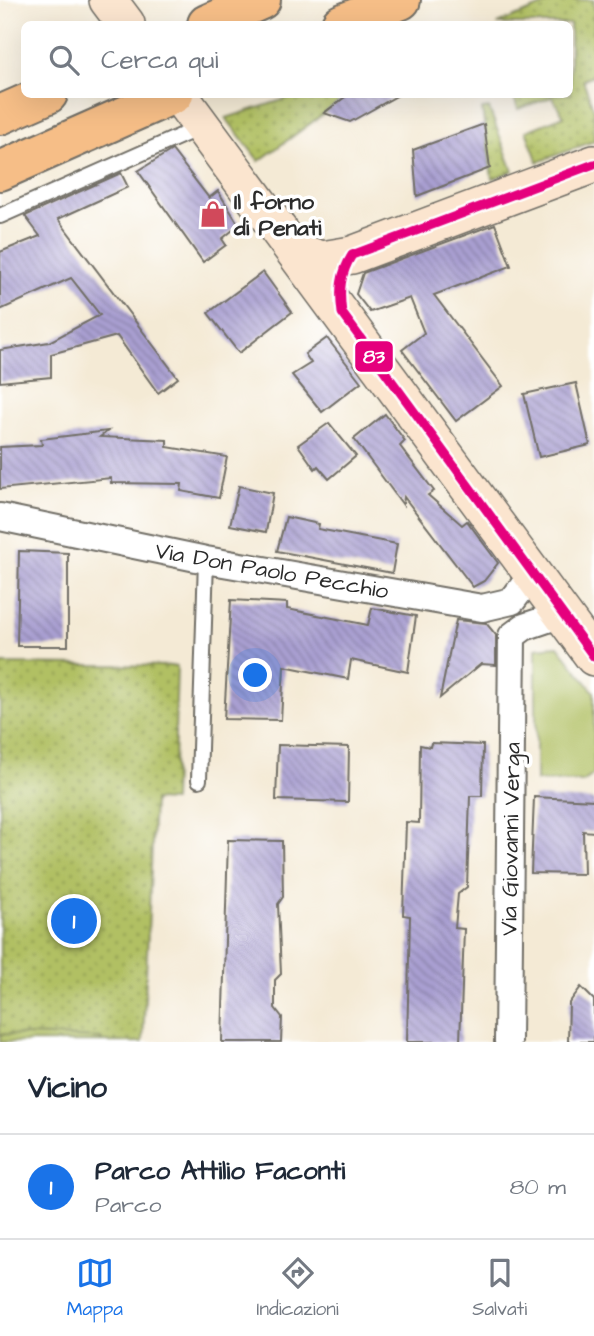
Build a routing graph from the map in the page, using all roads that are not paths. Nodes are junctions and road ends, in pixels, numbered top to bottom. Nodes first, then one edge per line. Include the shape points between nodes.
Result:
1 (108, 0) edge
2 (261, 0) edge
3 (401, 0) edge
4 (124, 21) edge
5 (215, 21) edge
6 (348, 21) edge
7 (39, 98) edge
8 (167, 98) edge
9 (170, 98) edge
10 (0, 115) edge
11 (202, 127) junction
12 (594, 164) edge
13 (0, 171) edge
14 (0, 216) edge
15 (296, 252) junction
16 (352, 255) junction
17 (342, 313) junction
18 (0, 517) edge
19 (206, 560) junction
20 (532, 575) junction
21 (482, 608) junction
22 (562, 614) junction
23 (512, 636) junction
24 (594, 657) edge
25 (199, 780) dead end
26 (508, 1042) edge

1 - 4 street
2 - 5 highway
3 - 6 highway
7 - 10 highway
8 - 13 highway
9 - 11 street
11 - 14 lane
11 - 15 street
12 - 16 street
15 - 16 street via 322,260
15 - 17 street
16 - 17 street via 340,279
17 - 20 street
18 - 19 street, Via Don Paolo Pecchio
19 - 21 street, Via Don Paolo Pecchio
19 - 25 lane
20 - 21 street, Via Don Paolo Pecchio via 512,601
20 - 22 street
21 - 23 street via 498,618
22 - 23 street via 523,626
22 - 24 street
23 - 26 street, Via Giovanni Verga

